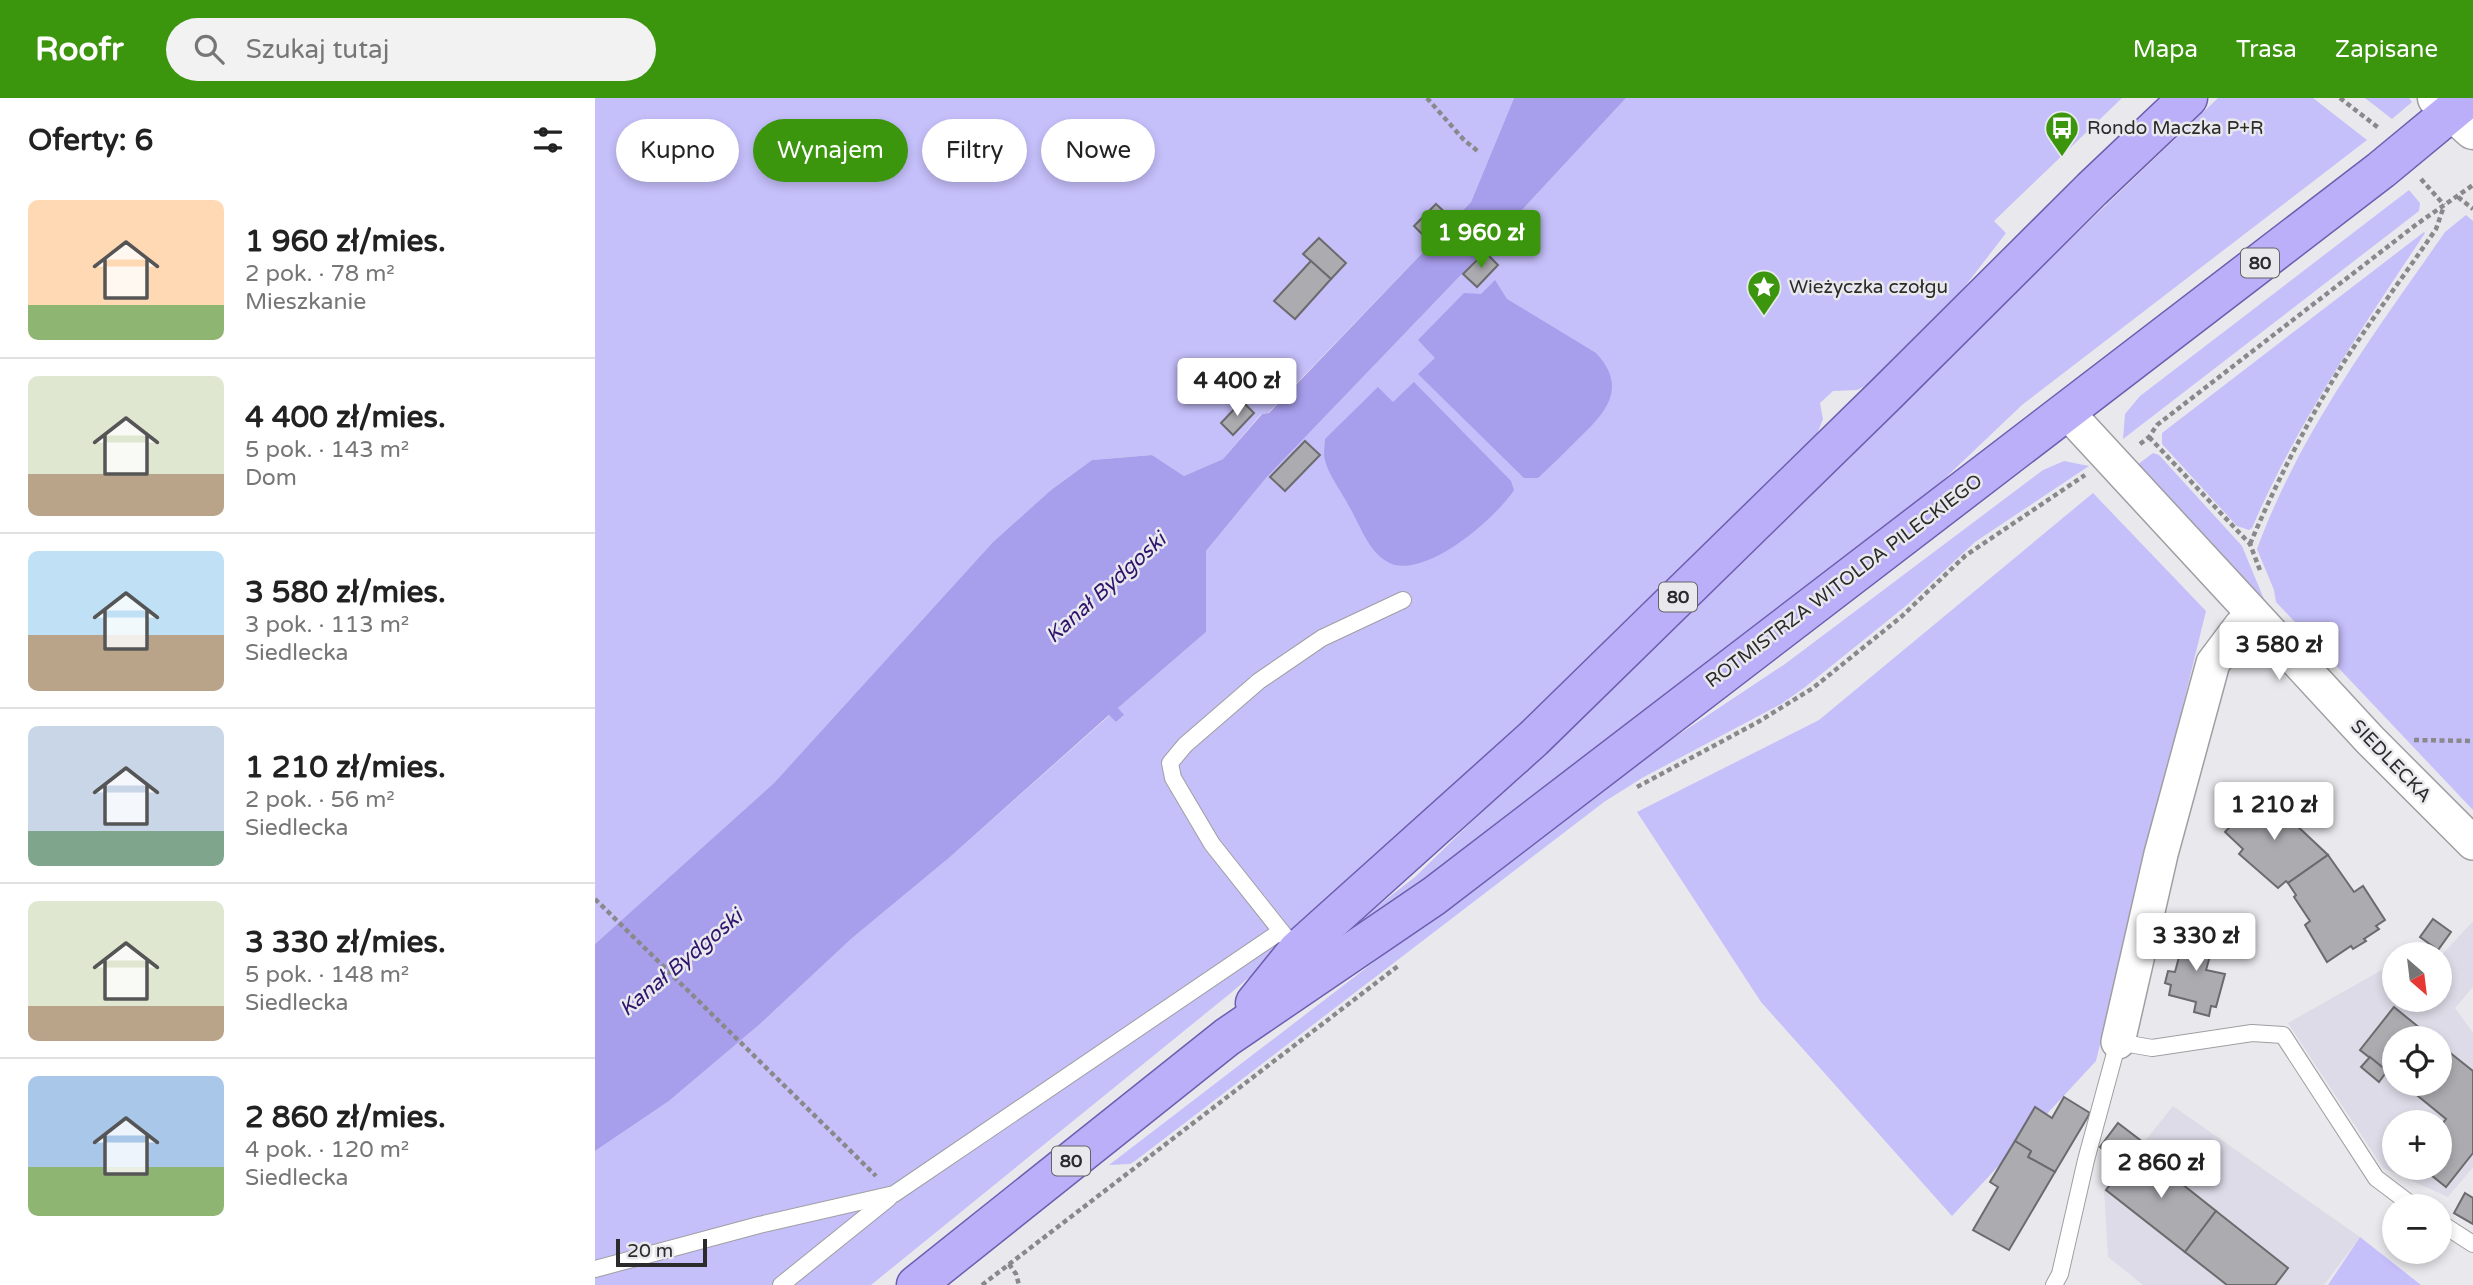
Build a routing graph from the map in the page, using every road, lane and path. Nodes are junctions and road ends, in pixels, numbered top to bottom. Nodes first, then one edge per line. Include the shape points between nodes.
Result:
1 (1427, 98) edge
2 (2188, 98) edge
3 (2340, 98) edge
4 (2458, 110) edge
5 (2381, 130) dead end
6 (1480, 153) dead end
7 (2422, 180) dead end
8 (2473, 185) edge
9 (2458, 197) junction
10 (2444, 205) junction
11 (2473, 209) edge
12 (2066, 411) junction
13 (2149, 437) junction
14 (2139, 445) dead end
15 (2094, 469) dead end
16 (2250, 544) junction
17 (1403, 600) dead end
18 (2258, 620) junction
19 (2370, 740) junction
20 (2473, 741) edge
21 (1636, 787) dead end
22 (2473, 843) edge
23 (595, 899) edge
24 (1289, 941) junction
25 (1400, 964) dead end
26 (1227, 1037) junction
27 (2118, 1042) junction
28 (894, 1194) junction
29 (2397, 1194) edge
30 (2452, 1231) edge
31 (2473, 1244) edge
32 (1009, 1264) junction
33 (595, 1269) edge
34 (781, 1285) edge
35 (916, 1285) edge
36 (982, 1285) edge
37 (1019, 1285) edge
38 (2054, 1285) edge

1 - 6 path
2 - 24 main road, ROTMISTRZA WITOLDA PILECKIEGO / 80 via 1533,739
3 - 5 path
4 - 12 main road, ROTMISTRZA WITOLDA PILECKIEGO / 80
7 - 10 path
8 - 9 path
9 - 10 path
9 - 11 path
10 - 13 path via 2157,425
10 - 16 path via 2436,229 2310,419
12 - 18 street, SIEDLECKA
12 - 26 main road, ROTMISTRZA WITOLDA PILECKIEGO / 80 via 1434,896
13 - 14 path
13 - 16 path
15 - 21 path via 1965,556 1901,617 1813,688
16 - 18 path via 2271,600
17 - 24 lane via 1322,638 1259,681 1185,745 1170,764 1173,778 1212,844
18 - 19 street, SIEDLECKA
18 - 27 street via 2240,627 2213,663 2161,854
19 - 20 path
19 - 22 street, SIEDLECKA
23 - 28 path
24 - 26 main road, ROTMISTRZA WITOLDA PILECKIEGO / 80
24 - 28 lane
25 - 32 path
26 - 35 main road, ROTMISTRZA WITOLDA PILECKIEGO / 80
27 - 29 lane via 2152,1048 2252,1033 2283,1035 2376,1178
27 - 38 lane
28 - 33 lane
28 - 34 lane
30 - 31 lane
32 - 36 path
32 - 37 path

